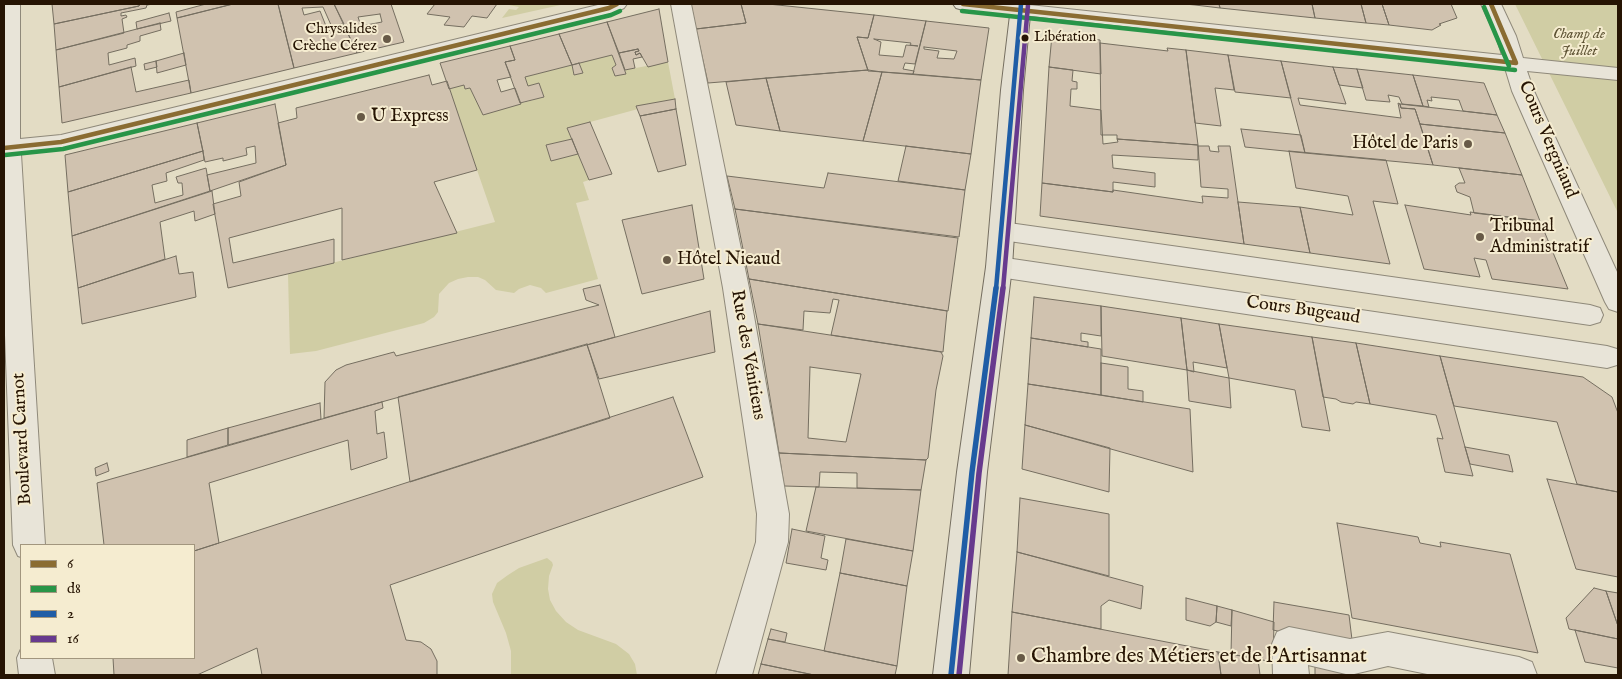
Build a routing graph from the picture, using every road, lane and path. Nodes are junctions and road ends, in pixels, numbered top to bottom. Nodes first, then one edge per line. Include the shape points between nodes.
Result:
1 (10, 4) edge
2 (617, 4) edge
3 (681, 4) edge
4 (964, 4) edge
5 (1491, 4) edge
6 (1020, 7) edge
7 (1516, 63) junction
8 (1618, 74) edge
9 (6, 147) edge
10 (1002, 231) junction
11 (999, 267) junction
12 (1618, 304) edge
13 (1590, 315) junction
14 (1613, 360) edge
15 (29, 544) edge
16 (36, 659) edge
17 (1446, 668) edge
18 (36, 675) edge
19 (734, 675) edge
20 (951, 675) edge
21 (1290, 675) edge
22 (1519, 675) edge

1 - 9 street, Boulevard Carnot
2 - 9 street via 61,142
3 - 19 street, Rue des Vénitiens via 736,288 773,514 772,542
4 - 6 main road
5 - 7 street, Cours Vergniaud
6 - 7 street
6 - 10 main road
7 - 8 street
7 - 12 street, Cours Vergniaud via 1523,91
9 - 15 street, Boulevard Carnot
10 - 11 main road
10 - 13 street, Cours Bugeaud
11 - 14 street, Cours Bugeaud
11 - 20 main road via 972,472
12 - 13 street via 1597,309
13 - 14 street via 1587,323 1589,334
16 - 18 street
17 - 21 street via 1388,649 1350,658 1289,644
17 - 22 street

